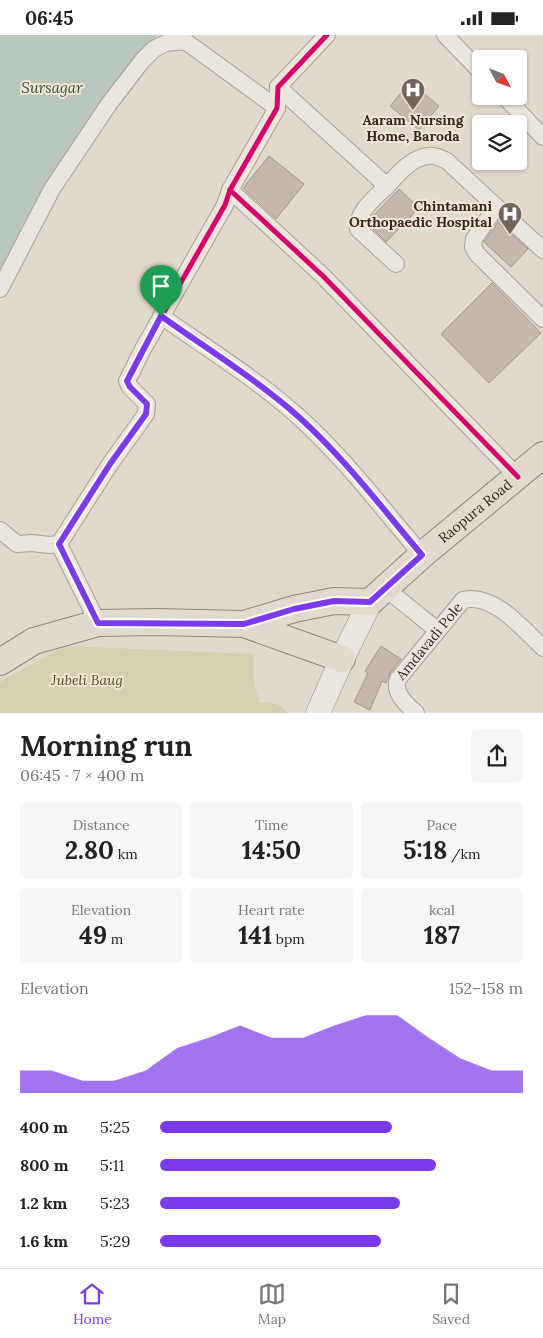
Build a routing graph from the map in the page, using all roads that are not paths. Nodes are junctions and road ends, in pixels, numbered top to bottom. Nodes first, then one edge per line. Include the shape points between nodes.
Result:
1 (327, 35) edge
2 (445, 35) edge
3 (184, 38) edge
4 (472, 63) edge
5 (278, 87) junction
6 (513, 105) edge
7 (277, 108) junction
8 (543, 137) edge
9 (387, 186) junction
10 (230, 190) junction
11 (496, 207) junction
12 (543, 250) edge
13 (396, 264) dead end
14 (0, 289) edge
15 (161, 316) junction
16 (543, 319) edge
17 (535, 466) edge
18 (0, 530) edge
19 (59, 544) junction
20 (422, 555) junction
21 (378, 595) junction
22 (98, 623) junction
23 (244, 624) junction
24 (437, 630) junction
25 (543, 648) edge
26 (342, 659) junction
27 (0, 662) edge
28 (318, 713) edge
29 (416, 713) edge

1 - 5 street
2 - 4 street
3 - 7 street
3 - 14 street via 154,49 109,103 52,189
5 - 7 street
5 - 9 street
6 - 8 street
7 - 10 street
9 - 11 street via 418,159 436,156 447,161
9 - 13 street via 357,222 358,229
10 - 15 street via 226,205
10 - 17 street
11 - 12 street
11 - 16 street via 474,239 473,247
15 - 19 street via 127,381 147,404 146,414
15 - 20 street via 299,417 330,447
17 - 20 main road, Raopura Road
18 - 19 street via 17,544
19 - 22 street
20 - 21 main road, Raopura Road
21 - 23 main road via 294,609
21 - 24 street
21 - 26 main road
22 - 23 main road
22 - 27 main road via 34,641
23 - 26 main road
24 - 25 street, Amdavadi Pole via 463,600 472,598 491,603
24 - 29 street, Amdavadi Pole via 396,685 404,702
26 - 28 main road

